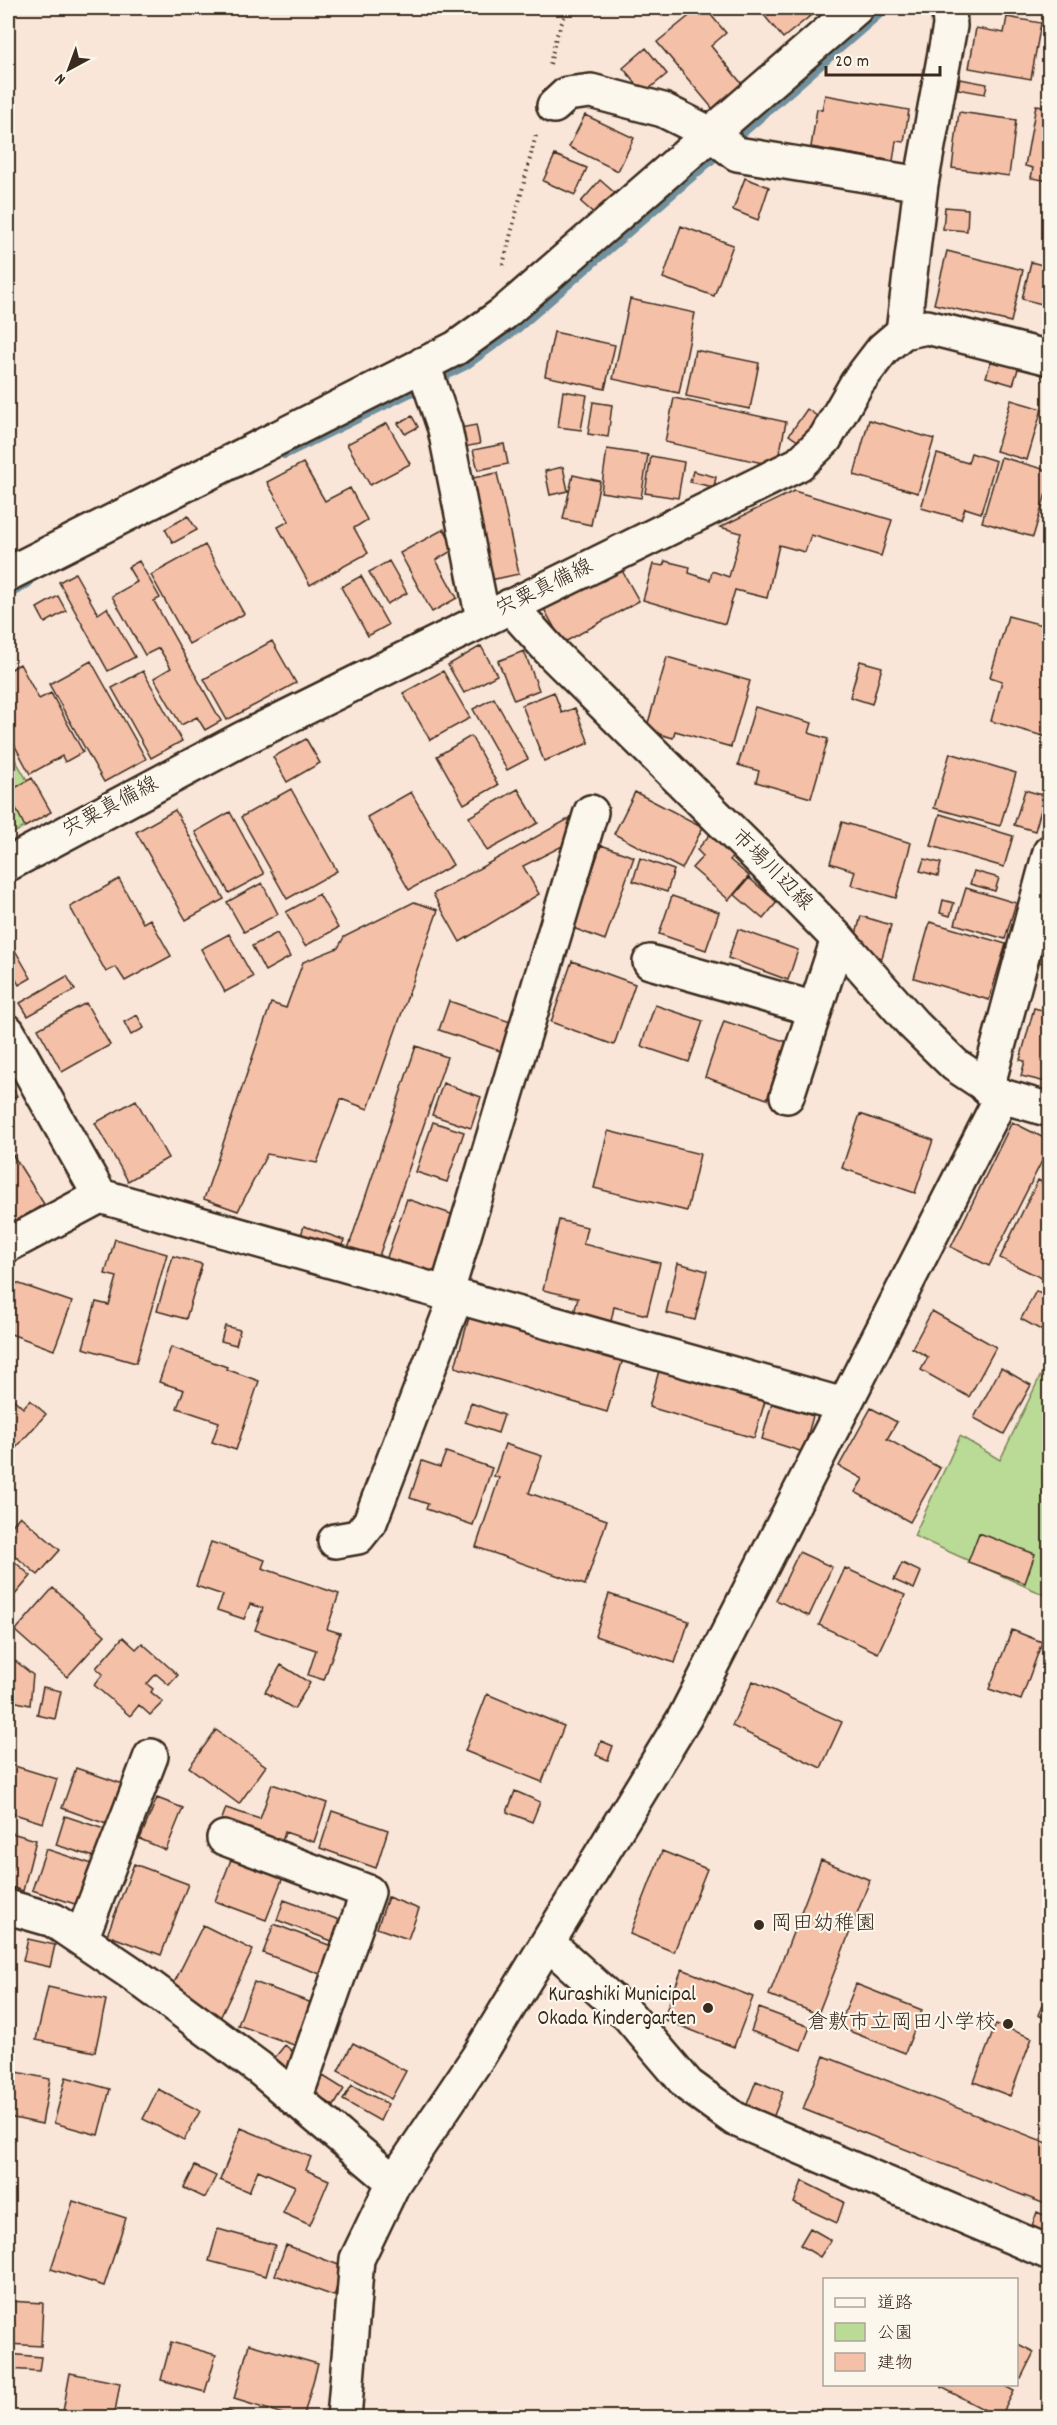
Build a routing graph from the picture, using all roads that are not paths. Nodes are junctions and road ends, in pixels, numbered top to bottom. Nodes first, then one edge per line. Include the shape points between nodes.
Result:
1 (856, 8) edge
2 (950, 8) edge
3 (554, 106) road end
4 (722, 142) junction
5 (921, 184) junction
6 (903, 332) junction
7 (1050, 358) edge
8 (427, 376) junction
9 (8, 574) edge
10 (496, 612) junction
11 (591, 812) dead end
12 (1050, 852) edge
13 (8, 864) edge
14 (838, 939) junction
15 (650, 962) dead end
16 (815, 1009) junction
17 (8, 1032) edge
18 (994, 1092) junction
19 (787, 1096) dead end
20 (1050, 1110) edge
21 (100, 1196) junction
22 (8, 1245) edge
23 (451, 1296) junction
24 (843, 1405) junction
25 (335, 1541) dead end
26 (151, 1756) dead end
27 (224, 1838) dead end
28 (8, 1907) edge
29 (81, 1939) junction
30 (548, 1943) junction
31 (295, 2099) junction
32 (394, 2182) junction
33 (1050, 2253) edge
34 (351, 2416) edge

1 - 4 street
2 - 5 street
3 - 4 street via 567,93 591,91 663,110
4 - 5 street
4 - 8 street via 465,342
5 - 6 street
6 - 7 street via 927,327
6 - 10 street, 宍粟真備線 via 883,349 857,383 825,439 799,464
8 - 9 street
8 - 10 street
10 - 13 street, 宍粟真備線 via 242,739
10 - 14 street, 市場川辺線 via 555,656
11 - 23 street
12 - 18 street
14 - 16 street
14 - 18 street, 市場川辺線 via 921,1032 955,1065
15 - 16 street
16 - 19 street
17 - 21 street
18 - 20 street, 市場川辺線
18 - 24 street
21 - 22 street
21 - 23 street
23 - 24 street
23 - 25 street via 370,1522 357,1537
24 - 30 street via 685,1717
26 - 29 street
27 - 31 street via 368,1892
28 - 29 street via 53,1920
29 - 31 street via 259,2068
30 - 32 street
30 - 33 street via 628,2016 688,2085 735,2120
31 - 32 street
32 - 34 street via 357,2259

